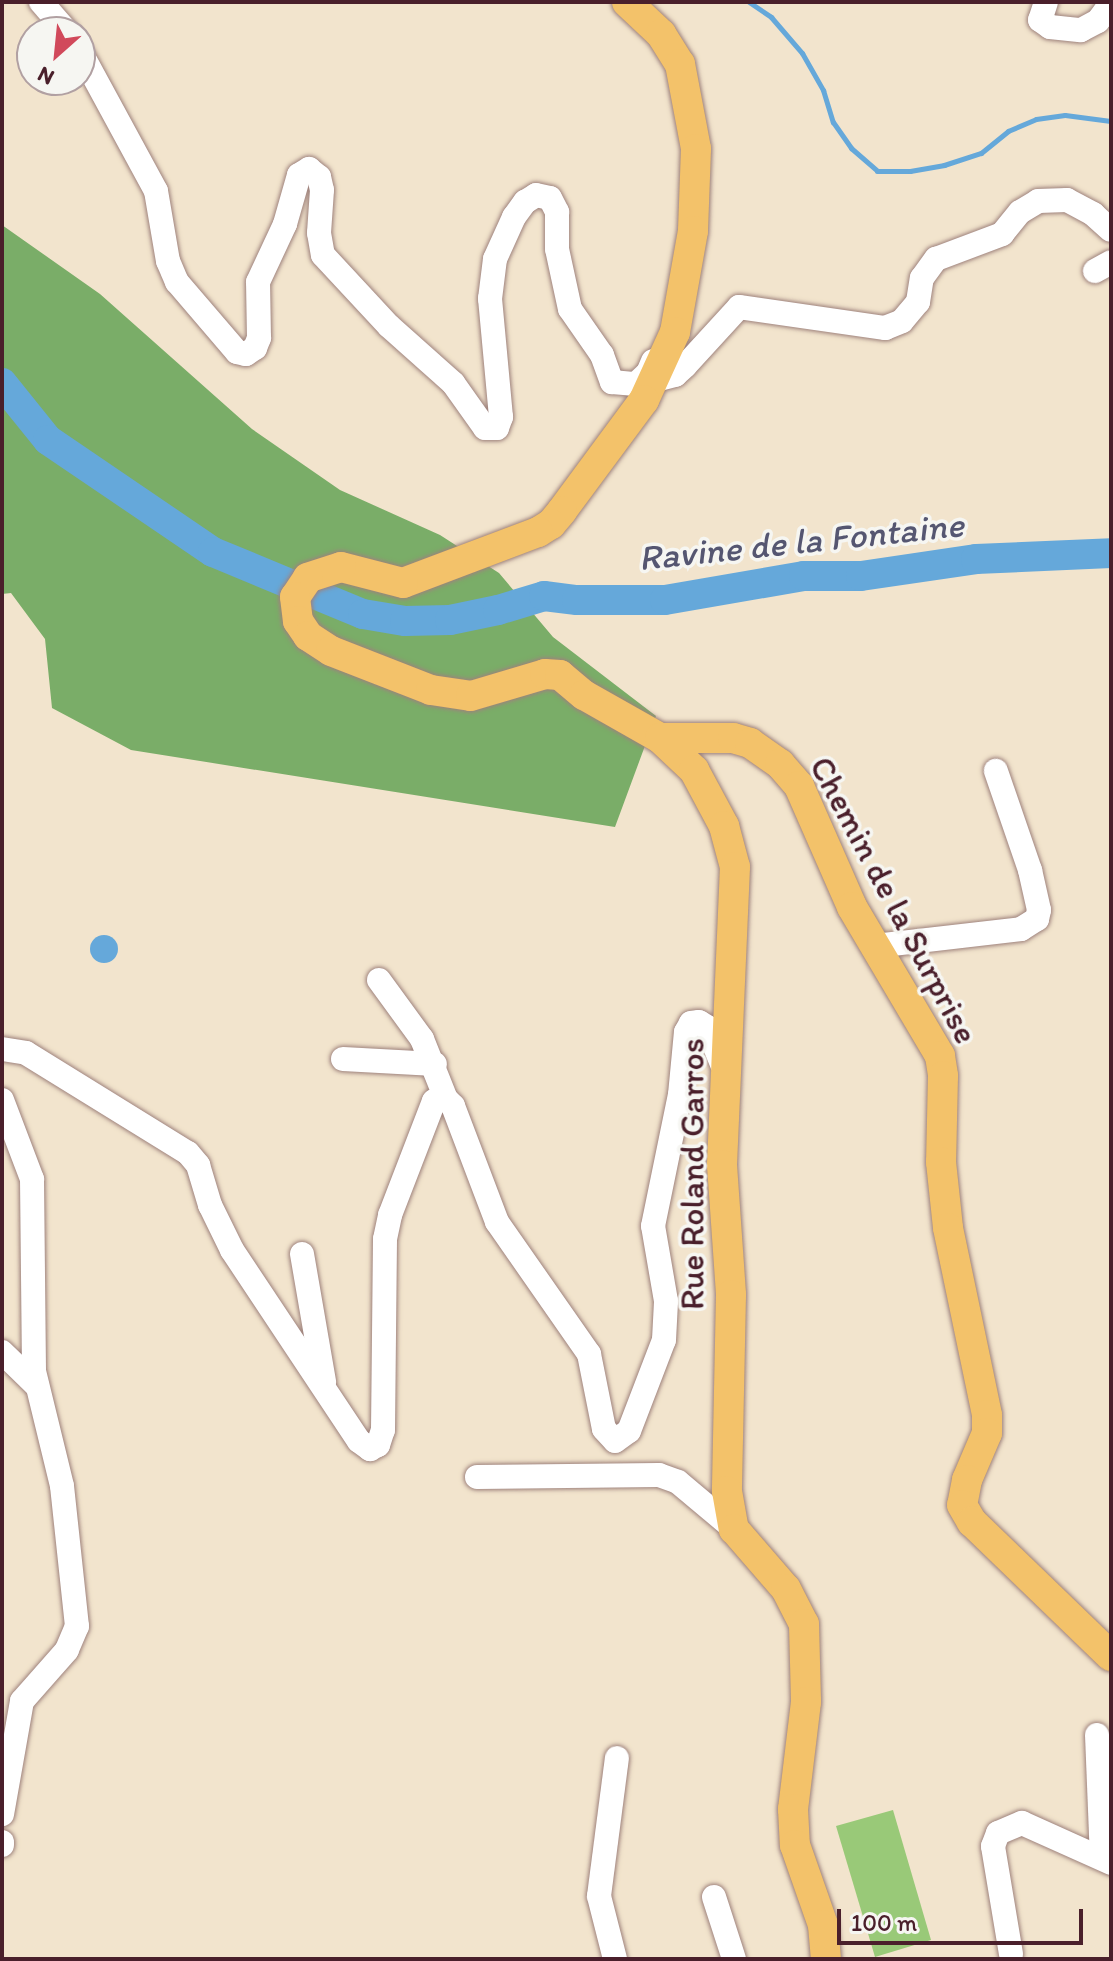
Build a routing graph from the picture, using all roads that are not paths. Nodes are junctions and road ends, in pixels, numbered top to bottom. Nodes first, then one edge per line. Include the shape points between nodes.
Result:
1 (627, 2) edge
2 (1046, 2) edge
3 (1111, 3) edge
4 (96, 80) edge
5 (1111, 230) edge
6 (680, 305) junction
7 (655, 380) junction
8 (660, 738) junction
9 (996, 771) dead end
10 (875, 946) junction
11 (379, 980) dead end
12 (2, 1049) edge
13 (343, 1059) dead end
14 (435, 1064) junction
15 (727, 1075) junction
16 (446, 1099) junction
17 (2, 1100) edge
18 (302, 1254) dead end
19 (2, 1352) edge
20 (37, 1386) junction
21 (325, 1390) junction
22 (477, 1477) dead end
23 (734, 1529) junction
24 (1111, 1656) edge
25 (1097, 1735) dead end
26 (617, 1758) dead end
27 (2, 1814) edge
28 (1107, 1860) edge
29 (714, 1897) dead end
30 (1011, 1954) dead end
31 (615, 1959) edge
32 (734, 1959) edge
33 (826, 1959) edge

1 - 6 main road via 661,34 680,64 694,138 697,190
2 - 3 street via 1040,20 1050,27 1081,30 1098,21
4 - 6 street via 156,191 168,261 177,282 237,352 246,354 259,338 258,282 285,224 299,175 309,169 319,177 322,190 323,255 389,326 453,383 485,428 497,428 501,417 490,299 495,259 514,217 536,195 550,198 557,212 557,249 570,309 602,355 612,382 636,384 648,373 666,312
5 - 7 street via 1067,200 1038,201 1020,212 1002,234 936,259 922,278 918,302 902,321 885,328 739,307 675,375
6 - 7 main road
7 - 8 main road, Rue Roland Garros via 587,479 551,524 538,532 403,583 341,567 308,578 295,597 298,621 308,636 331,651 431,690 471,696 545,674 560,675 584,695
8 - 10 main road, Chemin de la Surprise via 733,738 780,764 799,786 852,907
8 - 15 main road, Rue Roland Garros via 694,770 724,826 735,867
9 - 10 street via 1030,870 1037,919 1021,929
10 - 24 main road, Chemin de la Surprise via 940,1056 948,1228 987,1415 987,1433 962,1505 972,1522
11 - 14 street
12 - 21 street via 26,1053 188,1153 198,1165 232,1250
13 - 14 street
14 - 16 street
15 - 16 street via 707,1027 691,1023 653,1226 666,1301 664,1340 629,1431 615,1441 604,1429 589,1354 497,1222
15 - 23 main road, Rue Roland Garros via 722,1165 731,1295 727,1491
16 - 21 street via 434,1101 429,1110 388,1227 383,1430 378,1445 363,1445
17 - 20 street via 32,1179
18 - 21 street
19 - 20 street
20 - 27 street via 62,1486 77,1626 67,1650 22,1701
22 - 23 street via 659,1475 678,1482
23 - 33 main road via 786,1589 804,1624 806,1702 793,1809 795,1845 823,1925
25 - 28 street
26 - 31 street via 599,1896
28 - 30 street via 1022,1823 998,1833 993,1846
29 - 32 street

